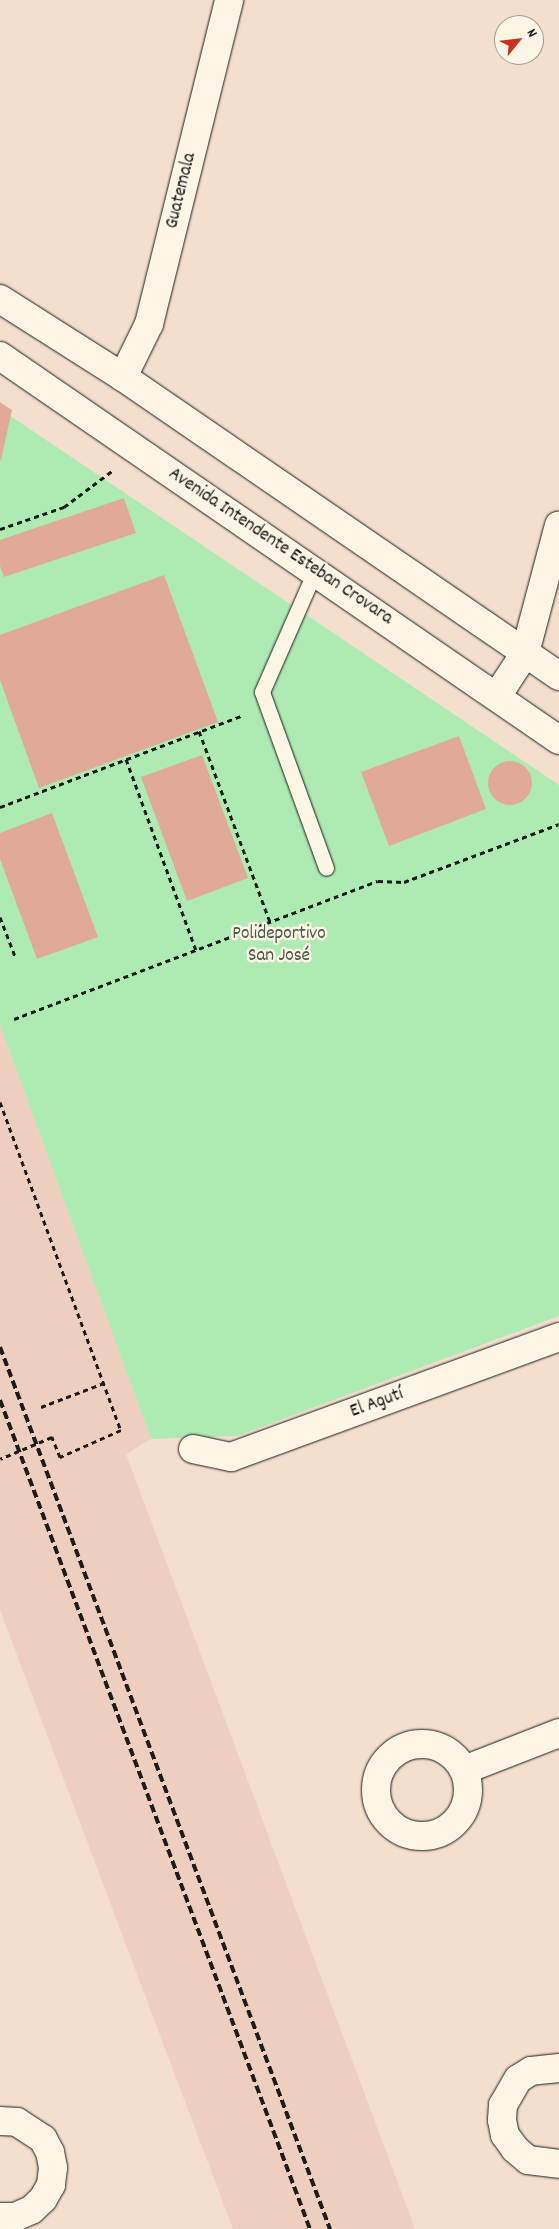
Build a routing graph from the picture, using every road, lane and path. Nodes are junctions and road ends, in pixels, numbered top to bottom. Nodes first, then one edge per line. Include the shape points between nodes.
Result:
1 (230, 0) edge
2 (0, 299) edge
3 (0, 356) edge
4 (123, 378) junction
5 (138, 450) junction
6 (559, 525) edge
7 (0, 530) edge
8 (315, 571) junction
9 (525, 653) junction
10 (559, 676) edge
11 (498, 696) junction
12 (267, 706) junction
13 (199, 731) junction
14 (559, 740) edge
15 (126, 759) junction
16 (0, 806) edge
17 (559, 824) edge
18 (326, 868) dead end
19 (0, 917) edge
20 (270, 922) junction
21 (196, 950) junction
22 (14, 956) dead end
23 (14, 1019) dead end
24 (0, 1102) edge
25 (559, 1337) edge
26 (104, 1383) junction
27 (41, 1407) dead end
28 (193, 1449) dead end
29 (0, 1459) edge
30 (559, 1733) edge
31 (464, 1770) dead end
32 (559, 2068) edge
33 (0, 2121) edge
34 (559, 2164) edge
35 (0, 2217) edge

1 - 4 street, Guatemala via 149,324
2 - 4 street
3 - 5 street, Avenida Intendente Esteban Crovara
4 - 9 street
5 - 7 path via 64,507
5 - 8 street, Avenida Intendente Esteban Crovara
6 - 9 street
8 - 11 street, Avenida Intendente Esteban Crovara
8 - 12 lane via 262,692
9 - 10 street
9 - 11 street
11 - 14 street, Avenida Intendente Esteban Crovara
12 - 13 path
12 - 18 lane
13 - 15 path
13 - 20 path
15 - 16 path
15 - 21 path
17 - 20 path via 404,882 378,881
19 - 22 path
20 - 21 path
21 - 23 path
24 - 26 path
25 - 28 street, El Agutí via 231,1457
26 - 27 path
26 - 29 path via 121,1430 60,1456 52,1437
30 - 31 street
32 - 34 street via 531,2071 518,2078 502,2105 502,2120 510,2142 528,2160
33 - 35 street via 17,2122 31,2128 43,2139 53,2168 51,2185 43,2199 31,2210 15,2217

